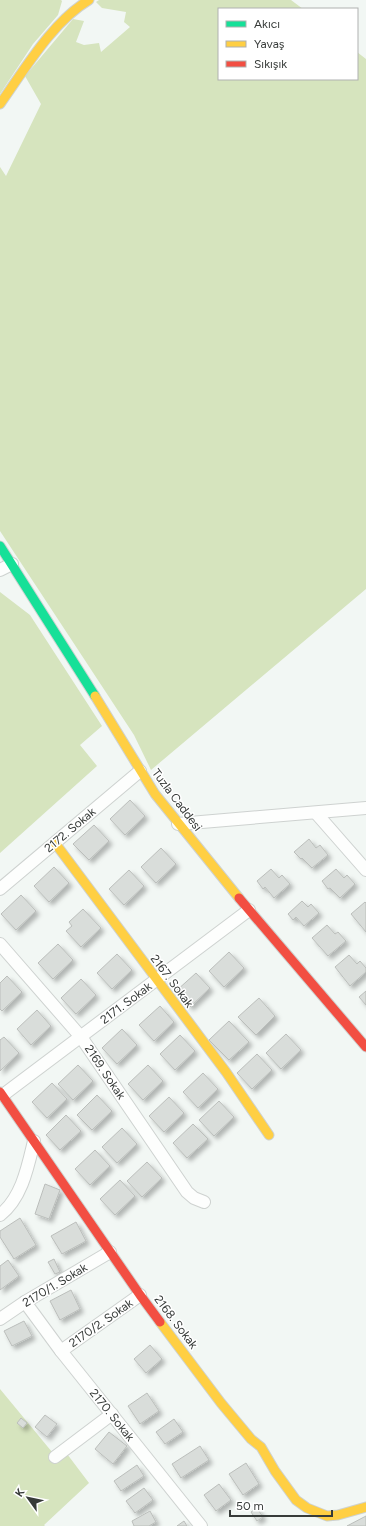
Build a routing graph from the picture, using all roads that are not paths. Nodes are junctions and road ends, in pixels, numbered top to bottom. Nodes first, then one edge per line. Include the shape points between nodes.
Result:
1 (89, 0) edge
2 (72, 4) edge
3 (0, 104) edge
4 (0, 546) edge
5 (12, 564) junction
6 (0, 570) edge
7 (140, 771) junction
8 (366, 808) edge
9 (316, 813) junction
10 (178, 824) junction
11 (56, 842) junction
12 (366, 870) edge
13 (0, 889) edge
14 (250, 910) junction
15 (0, 944) edge
16 (156, 980) junction
17 (81, 1037) junction
18 (366, 1046) edge
19 (2, 1093) edge
20 (269, 1135) dead end
21 (34, 1140) junction
22 (204, 1202) dead end
23 (0, 1215) edge
24 (110, 1252) junction
25 (140, 1295) junction
26 (25, 1302) junction
27 (0, 1319) edge
28 (61, 1351) junction
29 (112, 1414) junction
30 (55, 1456) dead end
31 (366, 1507) edge
32 (316, 1513) junction
33 (201, 1526) edge
34 (323, 1526) edge

1 - 2 street
2 - 3 street
4 - 5 street, Tuzla Caddesi
5 - 6 street
5 - 7 street, Tuzla Caddesi
7 - 10 street, Tuzla Caddesi
7 - 11 street, 2172. Sokak
8 - 9 street
9 - 10 street
9 - 12 street
10 - 14 street, Tuzla Caddesi
11 - 13 street, 2172. Sokak
11 - 16 street, 2167. Sokak
14 - 16 street, 2171. Sokak
14 - 18 street, Tuzla Caddesi
15 - 17 street, 2169. Sokak
16 - 17 street, 2171. Sokak
16 - 20 street, 2167. Sokak via 226,1072
17 - 19 street, 2171. Sokak
17 - 22 street, 2169. Sokak via 184,1188 194,1198
19 - 21 street, 2168. Sokak
21 - 23 street via 27,1170 16,1196
21 - 24 street, 2168. Sokak
24 - 25 street, 2168. Sokak
24 - 26 street, 2170/1. Sokak
25 - 28 street, 2170/2. Sokak
25 - 32 street, 2168. Sokak via 222,1403 260,1447 296,1500
26 - 27 street, 2170/1. Sokak
26 - 28 street, 2170. Sokak
28 - 29 street, 2170. Sokak
29 - 30 street
29 - 33 street, 2170. Sokak
31 - 32 street, 2168. Sokak via 327,1516
32 - 34 street

